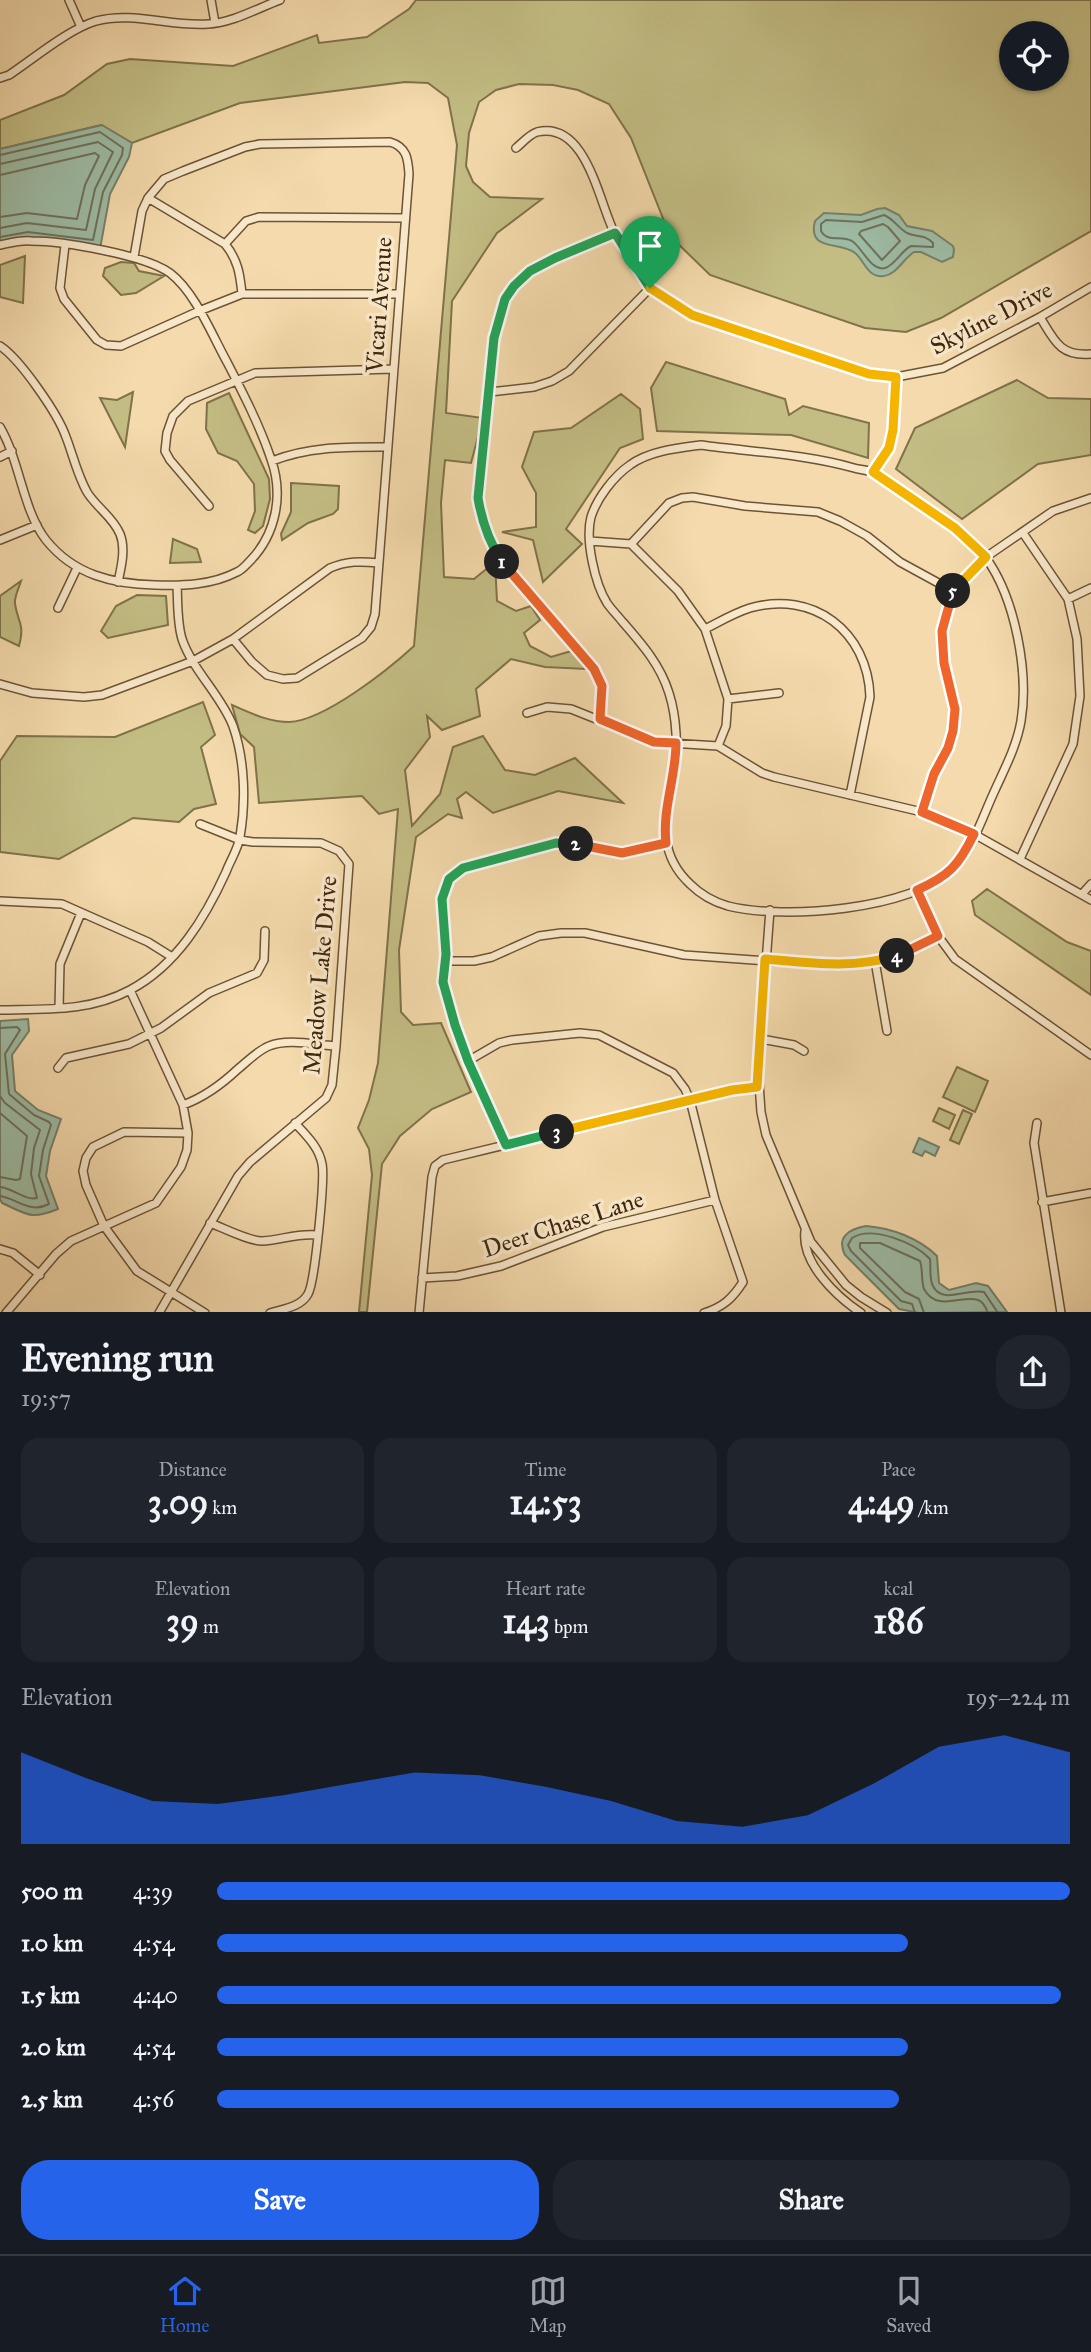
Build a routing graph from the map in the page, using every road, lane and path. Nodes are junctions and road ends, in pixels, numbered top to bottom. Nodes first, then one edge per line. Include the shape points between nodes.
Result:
1 (69, 0) edge
2 (211, 0) edge
3 (280, 0) edge
4 (215, 23) junction
5 (81, 27) junction
6 (0, 78) edge
7 (516, 148) dead end
8 (148, 198) junction
9 (405, 218) junction
10 (615, 233) junction
11 (225, 243) junction
12 (0, 245) edge
13 (65, 245) junction
14 (134, 257) junction
15 (1091, 287) edge
16 (650, 288) junction
17 (242, 294) junction
18 (399, 294) junction
19 (199, 311) junction
20 (1040, 317) junction
21 (0, 346) edge
22 (1091, 354) edge
23 (393, 369) junction
24 (896, 377) junction
25 (236, 379) junction
26 (490, 392) junction
27 (0, 428) edge
28 (387, 447) junction
29 (12, 451) junction
30 (0, 457) edge
31 (272, 461) junction
32 (873, 472) junction
33 (1091, 498) edge
34 (209, 506) dead end
35 (37, 525) junction
36 (1023, 533) junction
37 (0, 540) edge
38 (590, 541) junction
39 (631, 544) junction
40 (986, 557) junction
41 (379, 563) junction
42 (77, 568) junction
43 (118, 582) junction
44 (177, 586) junction
45 (1091, 588) edge
46 (953, 591) junction
47 (1068, 599) junction
48 (58, 608) dead end
49 (705, 629) junction
50 (233, 639) junction
51 (193, 661) junction
52 (0, 684) edge
53 (779, 694) dead end
54 (728, 699) junction
55 (527, 713) dead end
56 (600, 719) junction
57 (676, 743) junction
58 (718, 746) junction
59 (850, 795) junction
60 (922, 812) junction
61 (200, 824) dead end
62 (974, 834) junction
63 (240, 840) junction
64 (666, 843) junction
65 (1020, 859) junction
66 (1091, 884) edge
67 (917, 890) junction
68 (1082, 894) junction
69 (1091, 900) edge
70 (0, 901) edge
71 (770, 910) junction
72 (82, 914) junction
73 (265, 931) dead end
74 (938, 936) junction
75 (172, 957) junction
76 (765, 959) junction
77 (445, 961) junction
78 (875, 961) junction
79 (130, 990) junction
80 (59, 1008) junction
81 (0, 1010) edge
82 (887, 1031) dead end
83 (150, 1033) junction
84 (761, 1039) junction
85 (336, 1046) junction
86 (804, 1051) dead end
87 (1091, 1055) edge
88 (468, 1061) junction
89 (58, 1068) dead end
90 (757, 1087) junction
91 (690, 1100) junction
92 (183, 1105) junction
93 (295, 1123) junction
94 (1037, 1124) dead end
95 (188, 1133) junction
96 (506, 1145) junction
97 (1091, 1193) edge
98 (715, 1200) junction
99 (1042, 1202) junction
100 (210, 1223) junction
101 (104, 1226) junction
102 (805, 1230) junction
103 (317, 1235) junction
104 (0, 1249) edge
105 (40, 1275) junction
106 (422, 1278) junction
107 (171, 1293) junction
108 (11, 1311) edge
109 (159, 1312) edge
110 (205, 1312) edge
111 (270, 1312) edge
112 (419, 1312) edge
113 (704, 1312) edge
114 (861, 1312) edge
115 (887, 1312) edge
116 (1061, 1312) edge

1 - 5 street
2 - 4 street
3 - 4 street
4 - 5 street via 125,18
5 - 6 street
7 - 10 street, Skyline Drive via 535,132 551,131 573,142 586,160
8 - 9 street, Vicari Avenue via 164,179 245,147 280,142 390,142 407,156
8 - 11 street
8 - 14 street
9 - 11 street via 259,218 246,221
9 - 18 street, Vicari Avenue
10 - 16 street, Skyline Drive
10 - 26 street via 530,271 514,286 496,329
11 - 17 street via 239,268
12 - 13 street via 33,240
13 - 14 street
13 - 19 street via 60,288 64,299 106,345 121,346
14 - 19 street via 170,274
15 - 20 street, Skyline Drive
16 - 24 street, Skyline Drive via 692,315 869,374
16 - 26 street via 569,371 534,387
17 - 18 street
17 - 19 street
18 - 23 street, Vicari Avenue
19 - 25 street
20 - 22 street via 1057,345
20 - 24 street, Skyline Drive via 943,368
21 - 43 street via 11,354 57,418 78,476 121,536
23 - 25 street via 271,371
23 - 28 street, Vicari Avenue
24 - 32 street via 889,448
25 - 31 street
25 - 34 street via 188,401 173,416 167,433 165,450 170,460
26 - 56 street via 478,498 481,519 502,562 594,669 602,686
27 - 29 street
28 - 31 street via 312,449
28 - 41 street, Vicari Avenue
29 - 30 street
29 - 35 street
31 - 44 street via 278,502 272,529 260,551 240,571 212,582
32 - 38 street via 839,463 701,445 680,448 632,463 621,473 602,495 591,519
32 - 40 street via 955,528
33 - 36 street via 1053,511
35 - 37 street
35 - 42 street via 61,556
36 - 40 street
36 - 47 street
38 - 39 street
38 - 57 street via 607,603 660,668 670,696
39 - 46 street via 669,503 682,498 818,512 867,536 900,562
39 - 49 street via 678,591
40 - 46 street
40 - 62 street via 1016,625 1024,692 1021,723 1009,761
41 - 50 street via 345,562 330,568
41 - 50 street, Vicari Avenue via 371,627 362,638 297,678 267,675
42 - 43 street
42 - 48 street
43 - 44 street
44 - 51 street via 183,639
45 - 47 street
46 - 60 street via 942,631 955,709 953,731
47 - 65 street via 1080,668 1073,744
49 - 54 street
49 - 59 street via 747,609 785,603 827,616 849,636 870,680
50 - 51 street
51 - 52 street via 102,695 32,692
51 - 63 street via 232,725 242,765
53 - 54 street
54 - 58 street via 726,726
55 - 56 street via 547,707
56 - 57 street via 654,742
57 - 58 street
57 - 64 street
58 - 59 street via 762,773
59 - 60 street
60 - 62 street
61 - 63 street, Meadow Lake Drive
62 - 65 street
62 - 67 street via 948,874
63 - 75 street via 193,933
63 - 85 street, Meadow Lake Drive via 321,843 339,851 349,864
64 - 71 street via 680,873 699,892 727,906
64 - 77 street via 622,853 556,843 463,868 449,879 442,899
65 - 68 street
66 - 68 street
67 - 71 street via 839,910
67 - 74 street
68 - 69 street
70 - 72 street via 62,904
71 - 76 street
72 - 75 street
72 - 80 street via 60,964
73 - 83 street via 264,960 257,973 209,993
74 - 78 street
74 - 87 street via 955,959
75 - 79 street
76 - 77 street via 684,955 585,933 561,933 539,936 492,957
76 - 78 street via 838,966
76 - 84 street
77 - 88 street via 443,982
78 - 82 street
79 - 80 street via 103,1001
79 - 83 street
80 - 81 street
83 - 89 street via 129,1044 66,1058
83 - 92 street
84 - 86 street
84 - 90 street
85 - 92 street via 270,1045 210,1093
85 - 93 street, Meadow Lake Drive via 326,1098
88 - 91 street via 512,1040 599,1035 673,1073
88 - 96 street
90 - 91 street
90 - 102 street via 766,1135
91 - 96 street
91 - 98 street
92 - 95 street
93 - 100 street, Meadow Lake Drive via 238,1176
93 - 103 street via 315,1146 322,1164
94 - 99 street via 1034,1143
95 - 101 street via 181,1167 156,1203
95 - 101 street via 124,1132 93,1147 83,1171
96 - 106 street via 435,1166
97 - 99 street
98 - 106 street, Deer Chase Lane via 603,1227 501,1266
98 - 113 street via 743,1282 720,1308
99 - 116 street
100 - 103 street via 262,1241 301,1233
100 - 107 street, Meadow Lake Drive
101 - 105 street via 71,1241
101 - 107 street via 137,1271
102 - 114 street via 812,1261 824,1279
102 - 115 street via 846,1285
103 - 111 street via 308,1295 299,1304
104 - 105 street via 13,1253
105 - 108 street
106 - 112 street
107 - 109 street, Meadow Lake Drive
107 - 110 street

